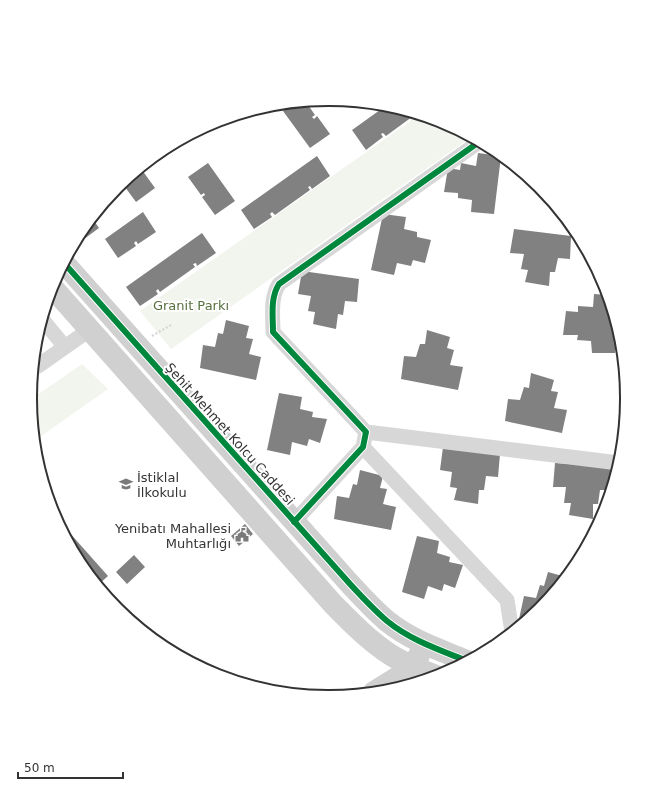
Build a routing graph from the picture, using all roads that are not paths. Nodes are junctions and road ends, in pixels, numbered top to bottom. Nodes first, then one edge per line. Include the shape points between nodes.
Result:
1 (474, 146) edge
2 (68, 268) edge
3 (57, 292) edge
4 (47, 325) edge
5 (89, 330) junction
6 (65, 347) junction
7 (38, 366) dead end
8 (364, 439) junction
9 (612, 463) edge
10 (294, 522) junction
11 (511, 625) edge
12 (433, 647) junction
13 (459, 658) edge
14 (424, 673) edge
15 (422, 674) edge

1 - 8 street via 279,284 275,291 273,332
2 - 10 street, Şehit Mehmet Kolcu Caddesi
3 - 5 street
4 - 6 street
5 - 6 street
5 - 15 street via 333,604 372,641
6 - 7 street
8 - 9 street
8 - 10 street
8 - 11 street via 507,600
10 - 12 street, Şehit Mehmet Kolcu Caddesi via 388,622 403,633
12 - 13 street, Şehit Mehmet Kolcu Caddesi
12 - 14 street

